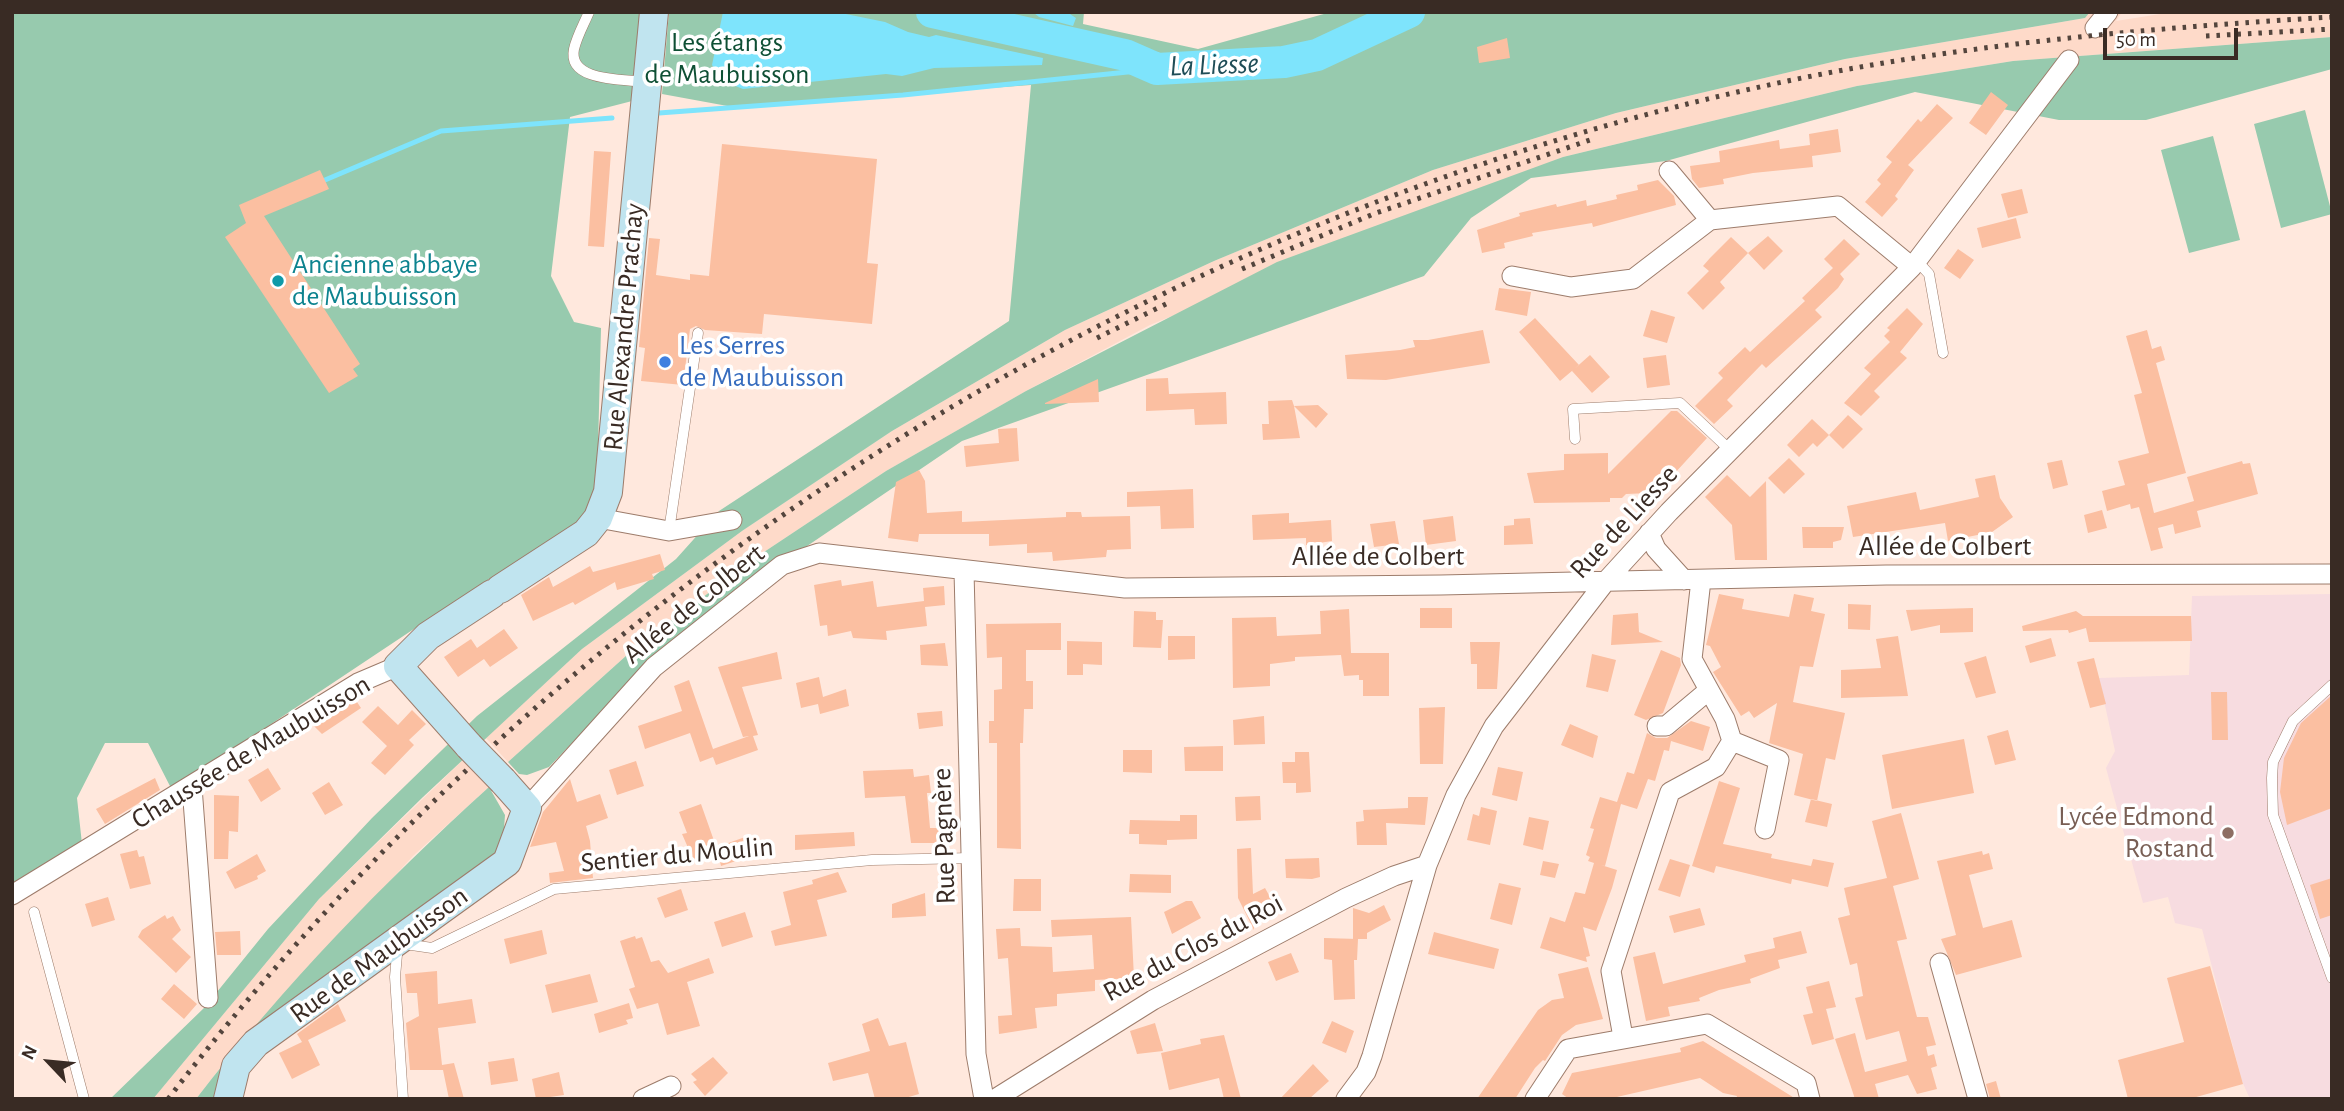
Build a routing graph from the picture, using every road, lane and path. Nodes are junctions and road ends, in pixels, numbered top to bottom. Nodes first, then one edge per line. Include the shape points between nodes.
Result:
1 (589, 12) edge
2 (654, 12) edge
3 (2108, 12) edge
4 (2095, 28) dead end
5 (2069, 60) dead end
6 (647, 83) junction
7 (1669, 171) dead end
8 (1710, 220) junction
9 (1914, 264) junction
10 (1512, 276) dead end
11 (698, 333) dead end
12 (1943, 353) dead end
13 (1575, 439) dead end
14 (1731, 451) junction
15 (598, 517) junction
16 (732, 520) dead end
17 (669, 531) junction
18 (1649, 533) junction
19 (964, 571) junction
20 (2332, 574) edge
21 (1693, 580) junction
22 (1606, 581) junction
23 (398, 666) junction
24 (2332, 685) edge
25 (1709, 690) junction
26 (1657, 726) dead end
27 (1732, 741) junction
28 (191, 787) junction
29 (527, 808) junction
30 (1765, 829) dead end
31 (973, 858) junction
32 (1427, 865) junction
33 (12, 895) edge
34 (34, 912) dead end
35 (398, 943) junction
36 (1940, 963) dead end
37 (2332, 978) edge
38 (208, 998) dead end
39 (1623, 1037) junction
40 (670, 1086) dead end
41 (85, 1099) edge
42 (228, 1099) edge
43 (403, 1099) edge
44 (643, 1099) edge
45 (984, 1099) edge
46 (995, 1099) edge
47 (1346, 1099) edge
48 (1535, 1099) edge
49 (1810, 1099) edge
50 (1978, 1099) edge

1 - 6 lane via 573,51 577,67 586,74
2 - 6 street, Rue Alexandre Prachay
3 - 4 street
5 - 9 street, Rue de Liesse
6 - 15 street, Rue Alexandre Prachay via 608,492
7 - 8 street
8 - 9 street via 1838,206
8 - 10 street via 1633,279 1571,287
9 - 12 lane via 1929,274
9 - 14 street, Rue de Liesse
11 - 17 lane
13 - 14 lane via 1573,410 1680,403
14 - 18 street, Rue de Liesse
15 - 17 street
15 - 23 street, Rue Alexandre Prachay via 586,533 428,636
16 - 17 street
18 - 21 street via 1656,549
18 - 22 street, Rue de Liesse
19 - 22 street, Allée de Colbert via 1125,588
19 - 29 street, Allée de Colbert via 819,553 782,565 654,667
19 - 31 street, Rue Pagnère
20 - 21 street, Allée de Colbert
21 - 22 street, Allée de Colbert
21 - 25 street via 1692,659
22 - 32 street, Rue de Liesse via 1480,747
23 - 28 street, Chaussée de Maubuisson via 358,683
23 - 29 street, Chaussée de Maubuisson, bridge
24 - 37 lane via 2293,720 2273,762 2272,778 2273,815
25 - 26 street via 1666,726
25 - 27 street via 1726,719
27 - 30 street via 1779,760
27 - 39 street via 1716,766 1670,792 1611,971
28 - 33 street, Chaussée de Maubuisson
28 - 38 street
29 - 35 street, Rue de Maubuisson via 507,862
31 - 35 lane, Sentier du Moulin via 859,861 554,889 432,948
31 - 45 street, Rue Pagnère via 976,1054
32 - 46 street, Rue du Clos du Roi via 1346,898 1153,1000
32 - 47 street, Rue de Liesse via 1372,1056
34 - 41 lane
35 - 42 street, Rue de Maubuisson via 256,1043 236,1066
35 - 43 lane via 394,977
36 - 50 street
39 - 48 street via 1568,1048
39 - 49 street via 1707,1024 1805,1083
40 - 44 street

